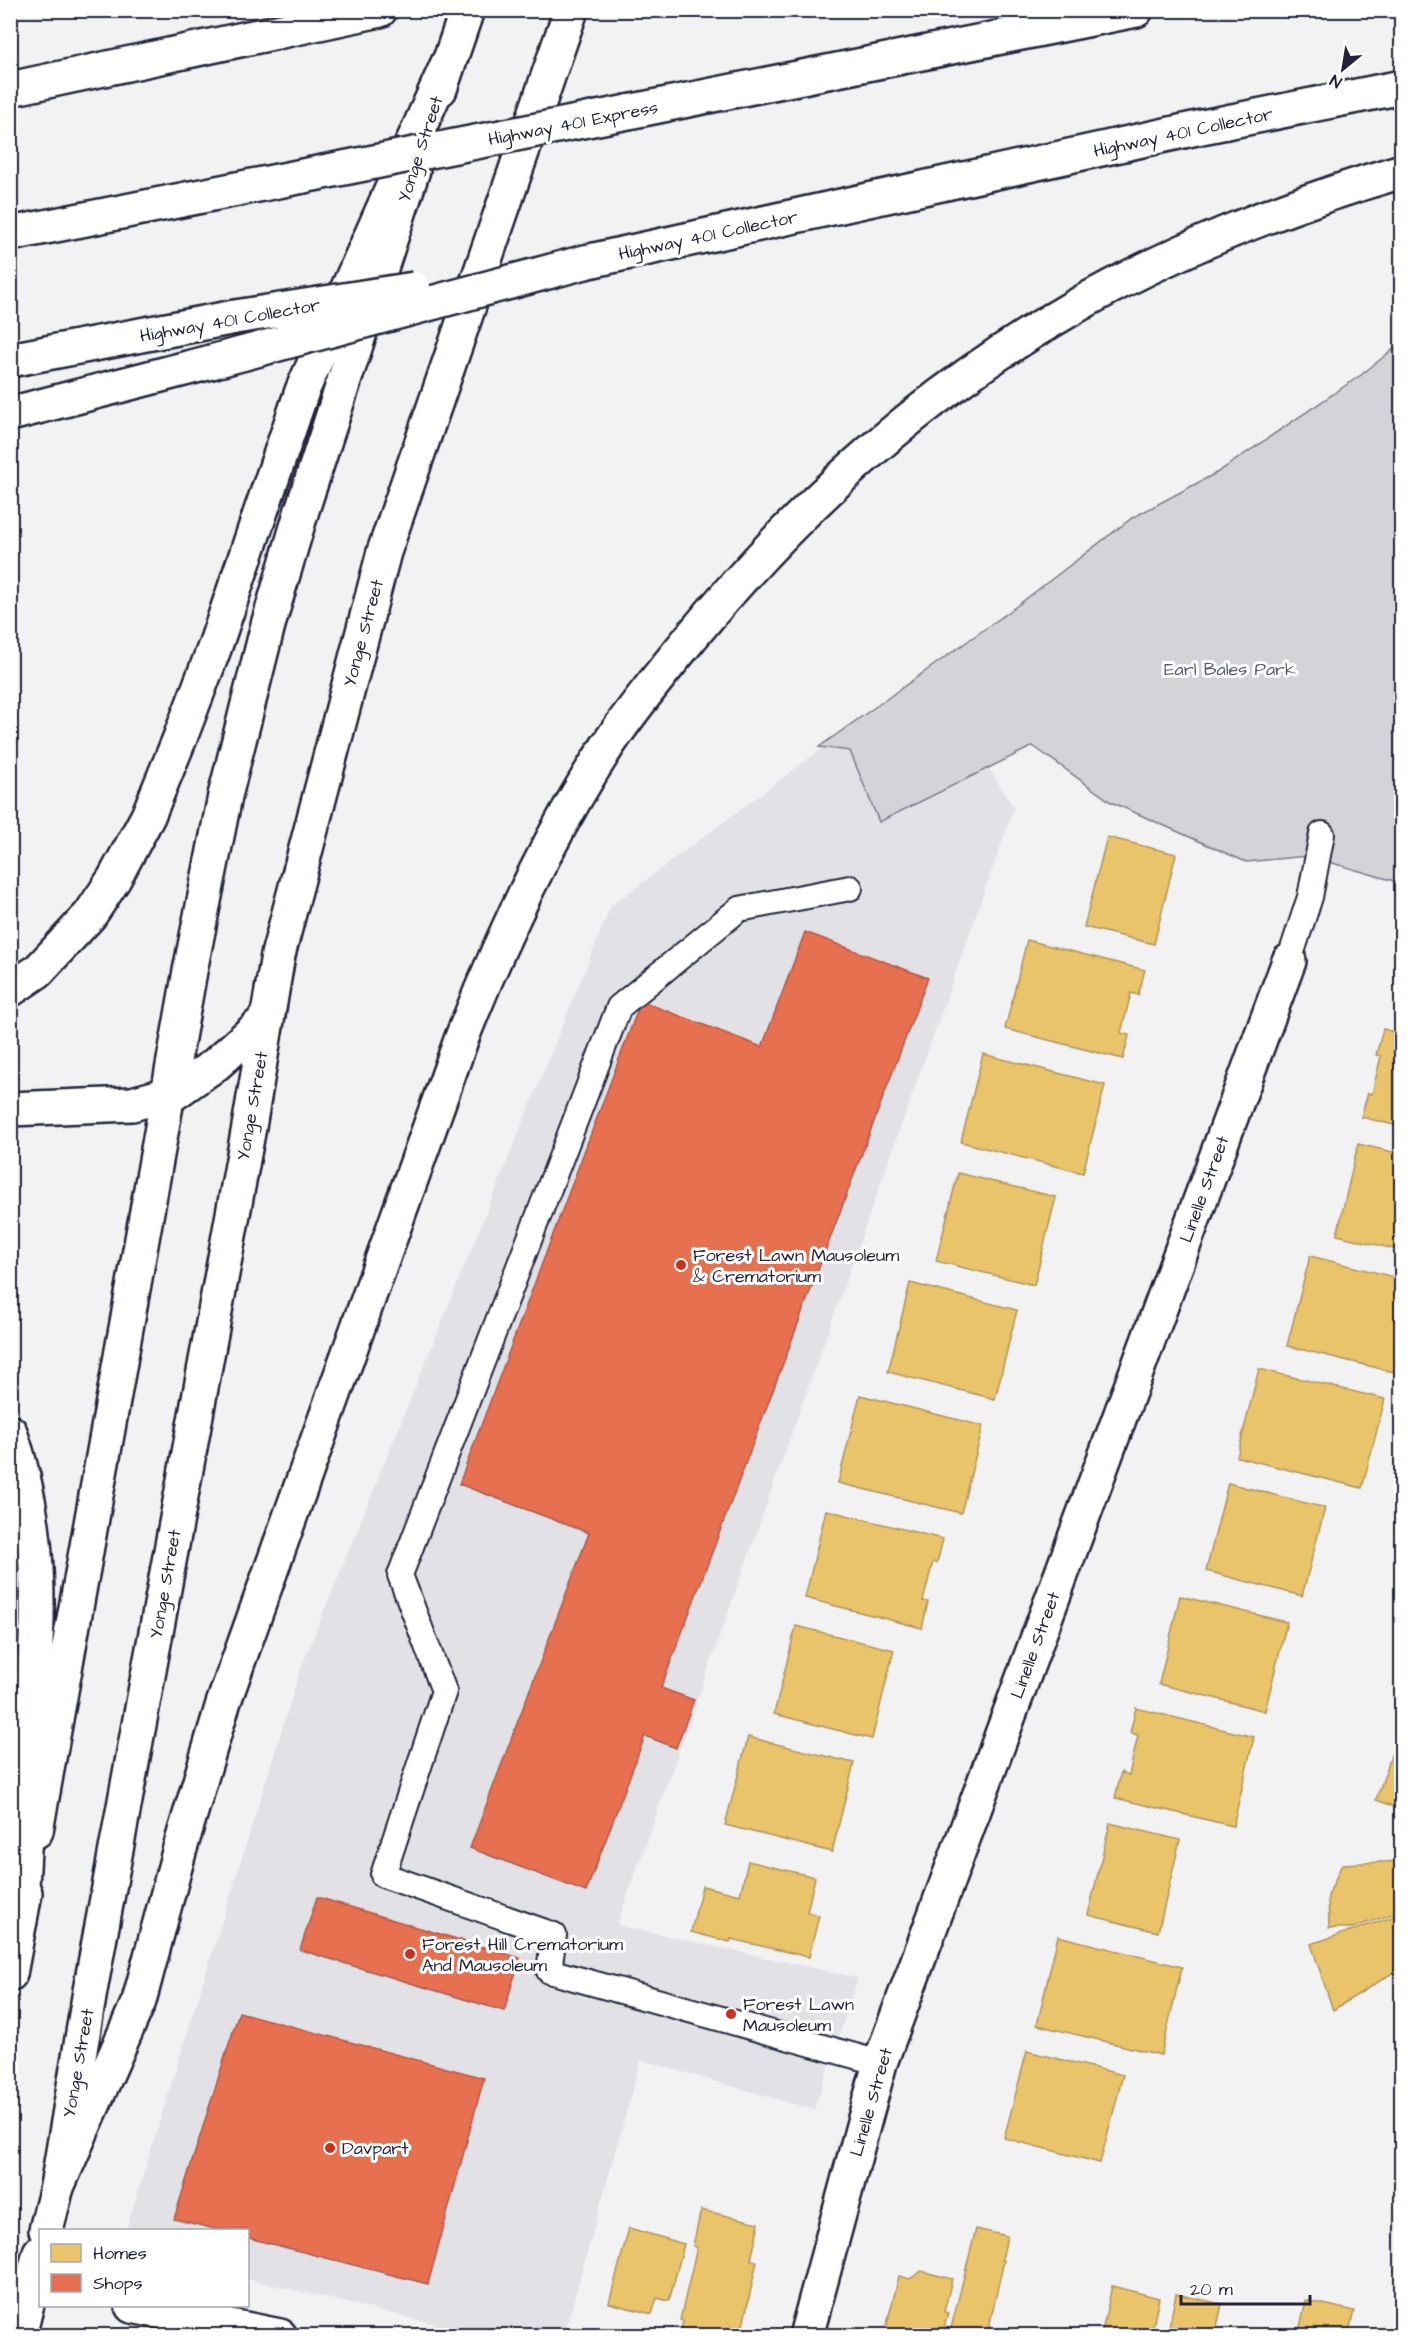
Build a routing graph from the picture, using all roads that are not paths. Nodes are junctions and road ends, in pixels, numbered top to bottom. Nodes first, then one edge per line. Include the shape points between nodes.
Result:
1 (467, 10) edge
2 (571, 10) edge
3 (1136, 10) edge
4 (372, 12) edge
5 (448, 63) junction
6 (1401, 87) edge
7 (10, 89) edge
8 (1401, 171) edge
9 (10, 234) edge
10 (585, 262) junction
11 (10, 360) edge
12 (10, 414) edge
13 (1322, 834) dead end
14 (850, 888) dead end
15 (1288, 962) joint
16 (10, 990) edge
17 (268, 1012) junction
18 (168, 1094) junction
19 (10, 1109) edge
20 (10, 1432) edge
21 (20, 1921) junction
22 (10, 1974) edge
23 (880, 2063) junction
24 (57, 2187) junction
25 (46, 2229) edge
26 (39, 2260) edge
27 (36, 2285) edge
28 (137, 2307) edge
29 (19, 2336) edge
30 (280, 2336) edge
31 (806, 2336) edge

1 - 5 main road, Yonge Street
2 - 17 main road, Yonge Street via 384,552 278,955
3 - 9 main road, Highway 401 Express, bridge
4 - 7 main road
5 - 16 main road via 302,391 214,649 148,816 90,915 38,971
5 - 18 main road, Yonge Street via 305,499 268,625 212,855
6 - 10 main road, Highway 401 Collector
8 - 24 main road via 1221,235 1099,293 978,368 866,455 787,529 716,607 612,739 530,881 461,1040 229,1685 139,2001
10 - 11 main road, Highway 401 Collector, bridge via 235,317
10 - 12 main road, bridge
13 - 15 lane via 1310,897
14 - 23 lane via 739,909 619,1007 400,1575 444,1691 383,1875 554,1935 549,1971
15 - 23 main road, Linelle Street
17 - 18 main road via 216,1064
17 - 24 main road, Yonge Street
18 - 19 main road via 132,1104
18 - 21 main road, Yonge Street
20 - 21 main road via 29,1499 38,1572
21 - 22 main road, Yonge Street
23 - 31 main road, Linelle Street
24 - 25 main road, Yonge Street
26 - 27 main road
27 - 29 main road
28 - 30 main road

